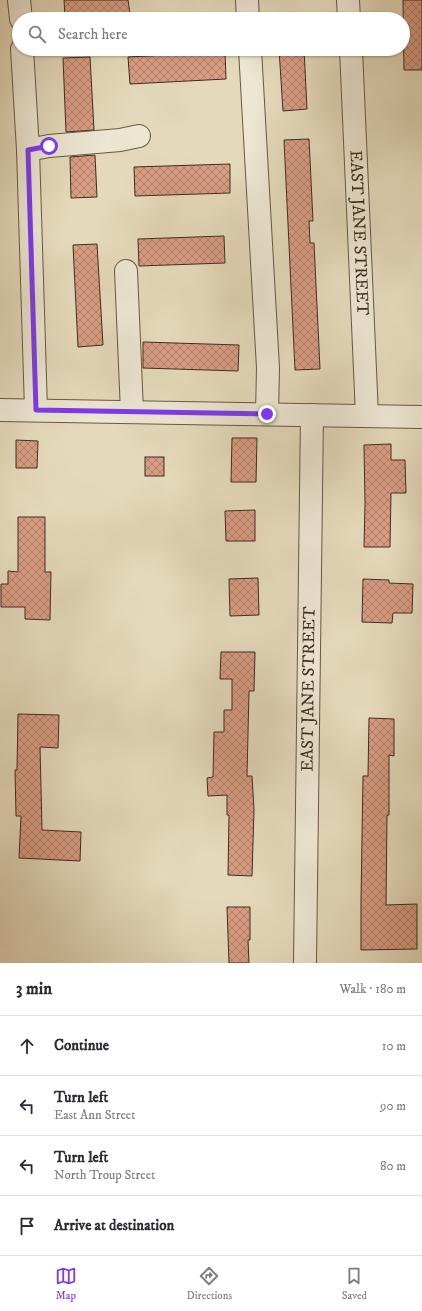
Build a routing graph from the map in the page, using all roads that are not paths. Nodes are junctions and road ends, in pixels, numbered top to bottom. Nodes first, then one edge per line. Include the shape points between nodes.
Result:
1 (19, 0) edge
2 (247, 0) edge
3 (348, 0) edge
4 (20, 12) edge
5 (248, 12) edge
6 (349, 12) edge
7 (22, 56) edge
8 (250, 56) edge
9 (351, 56) edge
10 (139, 136) dead end
11 (28, 150) junction
12 (126, 271) dead end
13 (0, 410) edge
14 (36, 410) junction
15 (132, 412) junction
16 (267, 414) junction
17 (312, 415) junction
18 (368, 416) junction
19 (422, 417) edge
20 (305, 963) edge

1 - 4 street
2 - 5 street
3 - 6 street
7 - 11 street
8 - 16 street via 268,368
9 - 18 street, EAST JANE STREET
10 - 11 street
11 - 14 street
12 - 15 street
13 - 14 street
14 - 15 street
15 - 16 street
16 - 17 street
17 - 18 street
17 - 20 street, EAST JANE STREET
18 - 19 street

